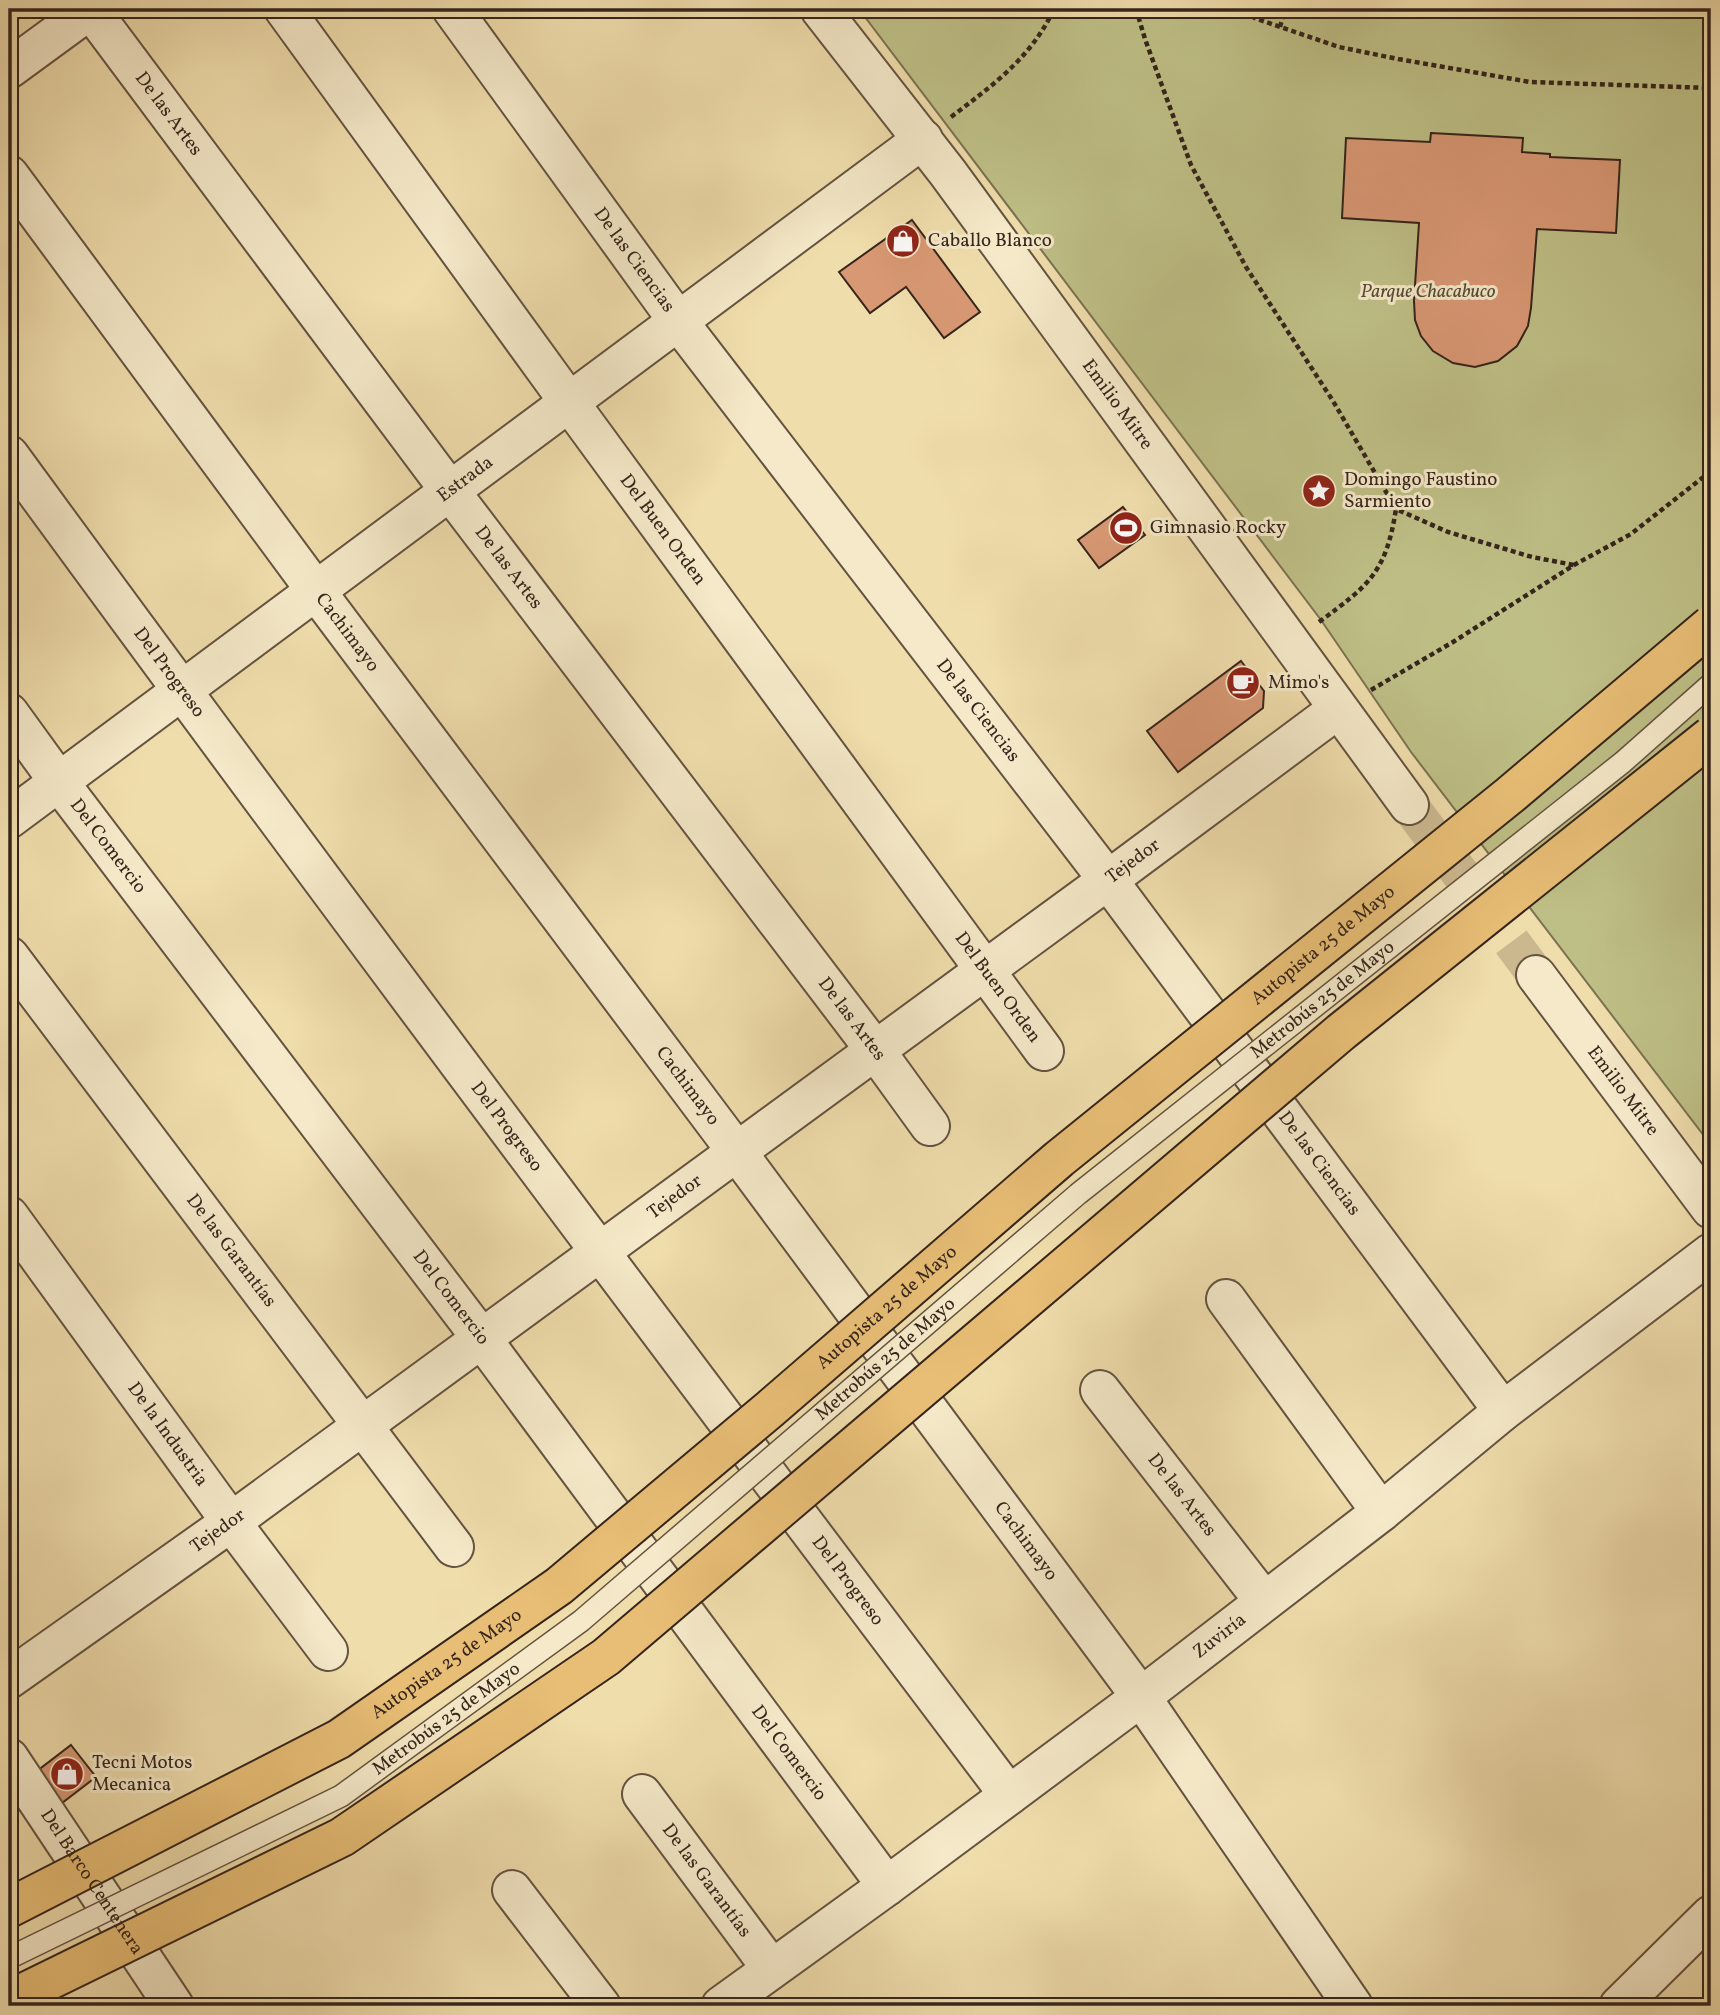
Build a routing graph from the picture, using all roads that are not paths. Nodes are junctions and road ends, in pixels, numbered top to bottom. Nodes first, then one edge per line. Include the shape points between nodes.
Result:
1 (91, 9) edge
2 (284, 9) edge
3 (452, 9) edge
4 (821, 9) edge
5 (9, 69) edge
6 (923, 139) junction
7 (9, 175) edge
8 (678, 321) junction
9 (569, 402) junction
10 (9, 455) edge
11 (450, 491) junction
12 (316, 591) junction
13 (1711, 625) edge
14 (1711, 684) edge
15 (181, 691) junction
16 (1338, 709) junction
17 (9, 713) edge
18 (1711, 736) edge
19 (59, 782) junction
20 (1409, 805) tunnel mouth
21 (9, 819) edge
22 (1108, 880) junction
23 (9, 956) edge
24 (986, 970) junction
25 (1536, 975) tunnel mouth
26 (876, 1050) junction
27 (1044, 1051) dead end
28 (930, 1126) dead end
29 (737, 1152) junction
30 (1711, 1209) edge
31 (9, 1216) edge
32 (599, 1252) junction
33 (1711, 1253) edge
34 (1226, 1299) dead end
35 (482, 1339) junction
36 (1100, 1390) dead end
37 (1503, 1411) junction
38 (362, 1426) junction
39 (1381, 1512) junction
40 (231, 1522) junction
41 (454, 1547) dead end
42 (1264, 1601) junction
43 (328, 1651) dead end
44 (9, 1679) edge
45 (1141, 1697) junction
46 (9, 1758) edge
47 (642, 1794) dead end
48 (1009, 1795) junction
49 (887, 1886) junction
50 (512, 1889) dead end
51 (9, 1908) edge
52 (1711, 1915) edge
53 (9, 1958) edge
54 (771, 1968) junction
55 (9, 2000) edge
56 (174, 2006) edge
57 (601, 2006) edge
58 (721, 2006) edge
59 (1353, 2006) edge
60 (1619, 2006) edge

1 - 5 street
1 - 11 street, De las Artes
2 - 9 street, Del Buen Orden
3 - 8 street, De las Ciencias
4 - 6 street, Emilio Mitre
6 - 8 street, Estrada
6 - 16 street, Emilio Mitre
7 - 12 street, Cachimayo
8 - 9 street, Estrada
8 - 22 street, De las Ciencias
9 - 11 street, Estrada
9 - 24 street, Del Buen Orden
10 - 15 street, Del Progreso
11 - 12 street, Estrada
11 - 26 street, De las Artes
12 - 15 street, Estrada
12 - 29 street, Cachimayo
13 - 51 highway, Autopista 25 de Mayo, bridge via 1499,804 1059,1159 559,1586 339,1739
14 - 53 lane, Metrobús 25 de Mayo, bridge via 1623,762 1078,1194 581,1621 341,1796
15 - 19 street, Estrada
15 - 32 street, Del Progreso
16 - 20 street, Emilio Mitre
16 - 22 street, Tejedor
17 - 19 street, Del Comercio
18 - 55 highway, bridge via 1341,1032 606,1657 342,1837
19 - 21 street, Estrada
19 - 35 street, Del Comercio
22 - 24 street, Tejedor
22 - 37 street, De las Ciencias
23 - 38 street, De las Garantías
24 - 26 street, Tejedor
24 - 27 street, Del Buen Orden
25 - 30 street, Emilio Mitre
26 - 28 street, De las Artes
26 - 29 street, Tejedor
29 - 32 street, Tejedor
29 - 45 street, Cachimayo
31 - 40 street, De la Industria
32 - 35 street, Tejedor
32 - 48 street, Del Progreso
33 - 37 street, Zuviría
34 - 39 street
35 - 38 street, Tejedor
35 - 49 street, Del Comercio
36 - 42 street, De las Artes
37 - 39 street, Zuviría
38 - 40 street, Tejedor
38 - 41 street, De las Garantías
39 - 42 street, Zuviría
40 - 43 street, De la Industria
40 - 44 street, Tejedor
42 - 45 street, Zuviría
45 - 48 street, Zuviría
45 - 59 street, Cachimayo
46 - 56 street, Del Barco Centenera
47 - 54 street, De las Garantías
48 - 49 street, Zuviría
49 - 54 street, Zuviría
50 - 57 street
52 - 60 street
54 - 58 street, Zuviría

